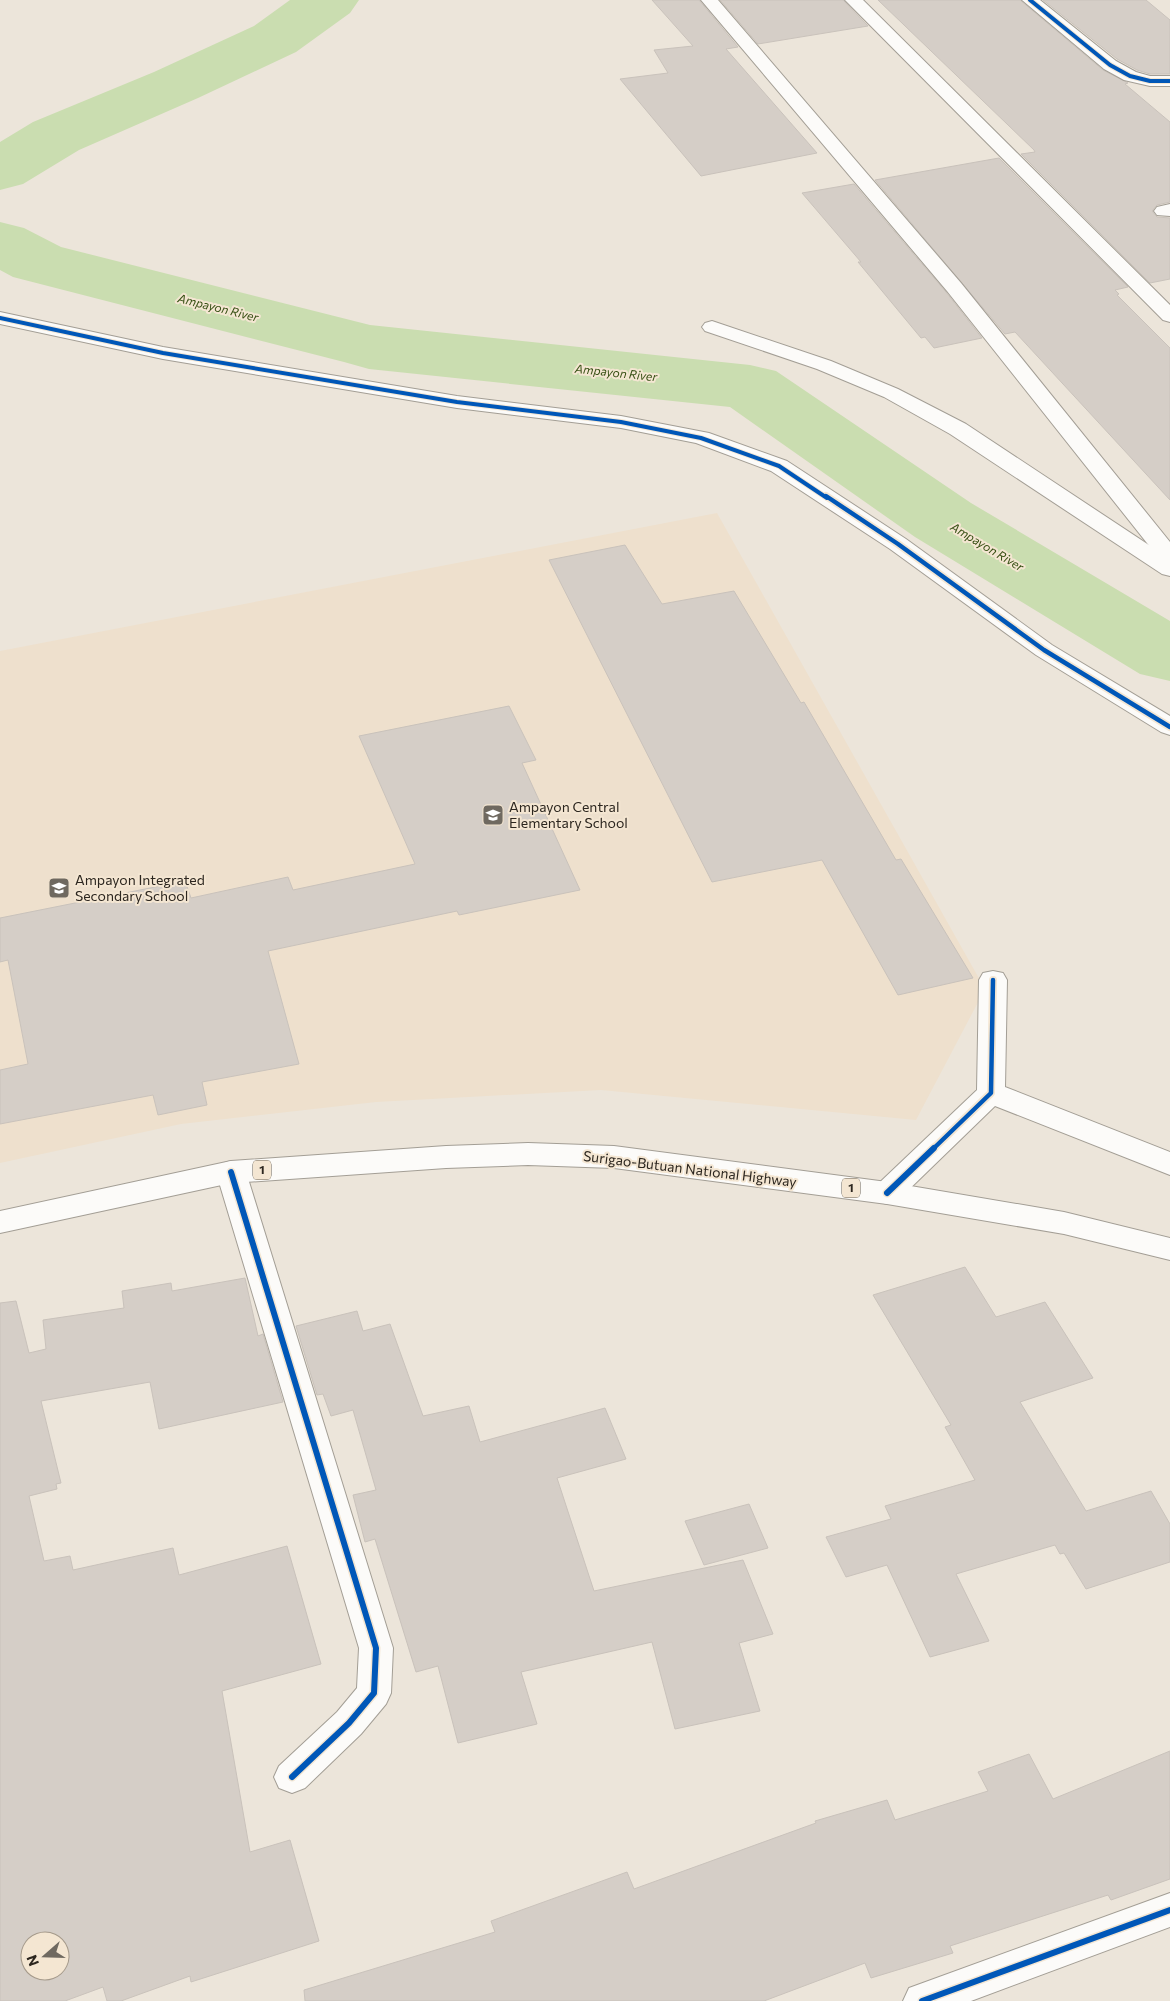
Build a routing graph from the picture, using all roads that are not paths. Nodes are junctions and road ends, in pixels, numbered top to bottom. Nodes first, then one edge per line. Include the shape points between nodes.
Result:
1 (709, 0) edge
2 (853, 0) edge
3 (1030, 0) edge
4 (1170, 81) edge
5 (1170, 316) edge
6 (0, 318) edge
7 (712, 327) dead end
8 (1170, 558) edge
9 (1170, 569) edge
10 (1170, 727) edge
11 (993, 980) dead end
12 (991, 1093) junction
13 (1170, 1164) edge
14 (231, 1172) junction
15 (887, 1193) junction
16 (0, 1222) edge
17 (1170, 1250) edge
18 (292, 1777) dead end
19 (1170, 1910) edge
20 (922, 2001) edge

1 - 8 main road via 954,287
2 - 5 main road
3 - 4 main road via 1110,65 1130,76
6 - 10 main road via 163,353 457,402 621,422 701,438 779,466 898,544 1044,650
7 - 9 main road via 824,365 891,393 958,430
11 - 12 main road
12 - 13 main road
12 - 15 main road
14 - 15 main road, Surigao-Butuan National Highway / 1 via 528,1154 614,1157
14 - 16 main road, Surigao-Butuan National Highway / 1
14 - 18 main road via 376,1648 374,1693 349,1723
15 - 17 main road, Surigao-Butuan National Highway / 1 via 1064,1223
19 - 20 main road

